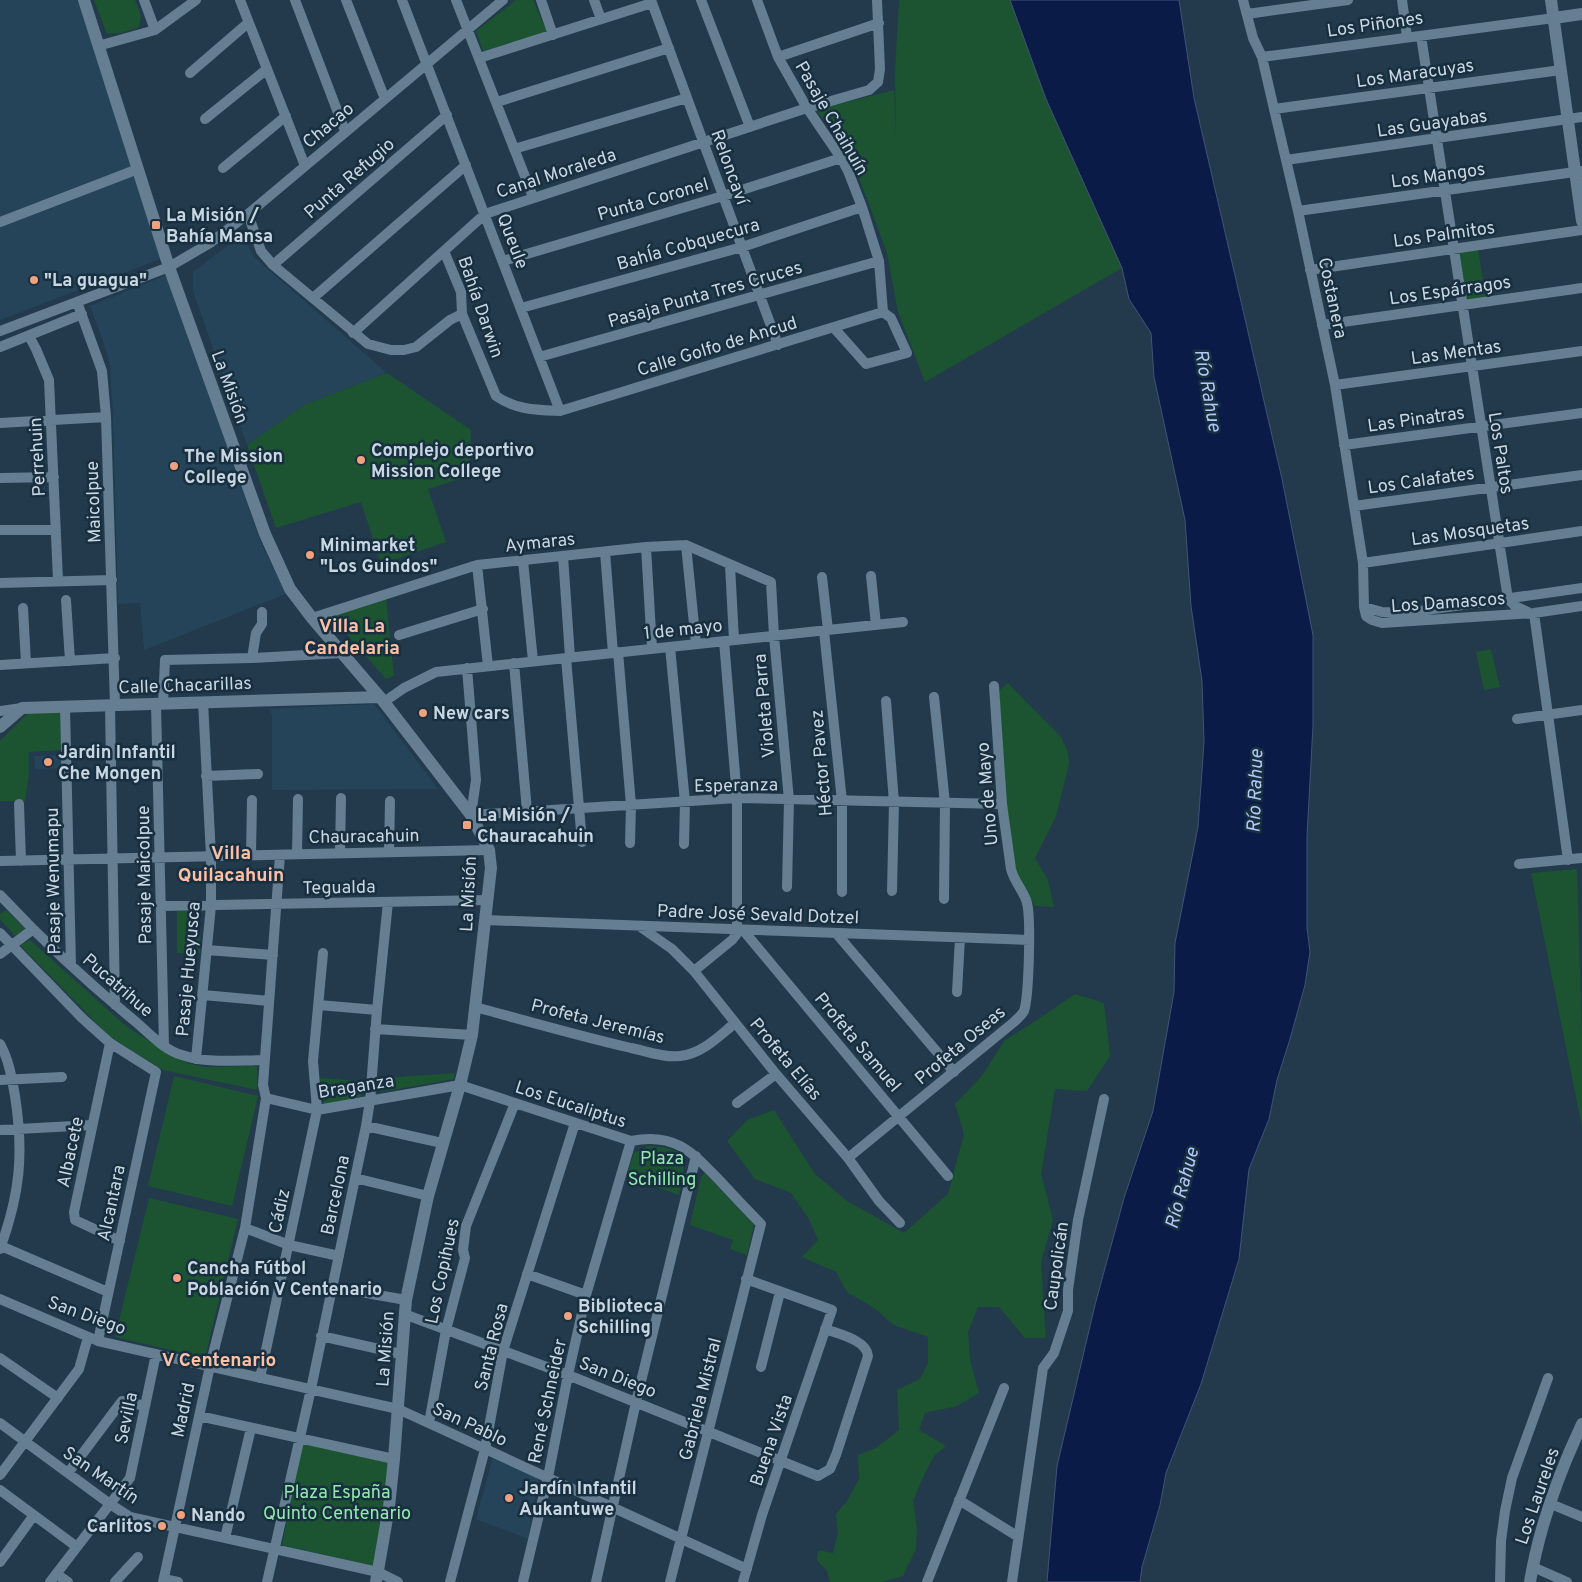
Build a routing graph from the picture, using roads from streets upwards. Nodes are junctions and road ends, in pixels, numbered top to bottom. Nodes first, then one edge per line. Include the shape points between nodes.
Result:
1 (84, 0) edge
2 (144, 0) edge
3 (195, 0) edge
4 (295, 0) edge
5 (346, 0) edge
6 (402, 0) edge
7 (456, 0) edge
8 (503, 0) edge
9 (541, 0) edge
10 (594, 0) edge
11 (701, 0) edge
12 (757, 0) edge
13 (877, 0) edge
14 (1243, 0) edge
15 (1348, 0) edge
16 (1402, 0) edge
17 (1551, 0) edge
18 (244, 2) edge
19 (652, 2) edge
20 (1246, 14) junction
21 (1582, 14) edge
22 (1554, 18) junction
23 (601, 19) junction
24 (248, 23) junction
25 (878, 23) junction
26 (155, 30) junction
27 (469, 30) junction
28 (552, 35) junction
29 (1421, 36) junction
30 (1407, 37) junction
31 (98, 46) junction
32 (669, 48) junction
33 (778, 57) junction
34 (1262, 57) junction
35 (479, 58) junction
36 (428, 63) junction
37 (267, 69) junction
38 (1561, 70) junction
39 (190, 73) dead end
40 (1429, 88) junction
41 (687, 98) junction
42 (385, 99) junction
43 (497, 102) junction
44 (807, 108) junction
45 (1274, 109) junction
46 (447, 115) junction
47 (286, 116) junction
48 (1582, 117) edge
49 (205, 119) dead end
50 (1568, 119) junction
51 (750, 127) junction
52 (345, 131) junction
53 (1437, 139) junction
54 (704, 142) junction
55 (514, 149) junction
56 (840, 158) junction
57 (1286, 160) junction
58 (466, 165) junction
59 (305, 166) junction
60 (138, 168) junction
61 (223, 168) dead end
62 (1579, 172) edge
63 (1445, 191) junction
64 (723, 196) junction
65 (533, 198) junction
66 (862, 207) junction
67 (1298, 211) junction
68 (248, 214) junction
69 (485, 214) junction
70 (1582, 221) edge
71 (0, 222) edge
72 (1582, 230) edge
73 (742, 247) junction
74 (1454, 249) junction
75 (444, 251) junction
76 (503, 261) junction
77 (880, 261) junction
78 (273, 265) junction
79 (169, 267) junction
80 (1310, 270) junction
81 (1582, 288) edge
82 (760, 296) junction
83 (313, 298) junction
84 (77, 302) junction
85 (1462, 305) junction
86 (521, 308) junction
87 (883, 312) junction
88 (82, 314) junction
89 (462, 314) junction
90 (1322, 325) junction
91 (834, 328) junction
92 (0, 331) edge
93 (353, 333) junction
94 (29, 336) junction
95 (778, 345) junction
96 (0, 346) edge
97 (1582, 351) edge
98 (539, 357) junction
99 (1471, 366) junction
100 (1335, 385) junction
101 (560, 411) junction
102 (1582, 413) edge
103 (106, 418) junction
104 (52, 420) junction
105 (0, 422) edge
106 (1481, 427) junction
107 (1344, 445) junction
108 (1582, 475) edge
109 (54, 477) junction
110 (0, 478) edge
111 (1490, 488) junction
112 (1354, 506) junction
113 (0, 530) edge
114 (56, 530) junction
115 (1582, 531) edge
116 (1498, 544) junction
117 (686, 545) junction
118 (646, 548) junction
119 (605, 552) junction
120 (563, 556) junction
121 (522, 561) junction
122 (1363, 563) junction
123 (477, 565) junction
124 (730, 565) junction
125 (871, 576) dead end
126 (822, 577) dead end
127 (58, 580) junction
128 (112, 580) junction
129 (771, 582) joint
130 (0, 583) edge
131 (1582, 588) edge
132 (1508, 599) junction
133 (66, 600) dead end
134 (1582, 606) edge
135 (1364, 607) junction
136 (23, 608) dead end
137 (483, 609) junction
138 (262, 612) dead end
139 (1534, 613) junction
140 (312, 618) junction
141 (903, 622) dead end
142 (876, 625) junction
143 (826, 631) junction
144 (399, 635) dead end
145 (774, 636) junction
146 (332, 641) junction
147 (729, 641) junction
148 (696, 644) junction
149 (670, 647) junction
150 (652, 649) junction
151 (342, 653) junction
152 (616, 653) junction
153 (318, 655) junction
154 (568, 657) junction
155 (115, 658) junction
156 (252, 658) junction
157 (70, 661) junction
158 (533, 661) junction
159 (26, 663) junction
160 (514, 663) junction
161 (0, 665) edge
162 (488, 666) junction
163 (467, 668) junction
164 (994, 686) dead end
165 (934, 697) dead end
166 (382, 699) junction
167 (886, 701) dead end
168 (203, 702) junction
169 (160, 704) junction
170 (112, 705) junction
171 (65, 707) junction
172 (22, 708) junction
173 (1582, 710) edge
174 (0, 711) edge
175 (1548, 714) junction
176 (1517, 718) dead end
177 (0, 727) edge
178 (258, 774) dead end
179 (206, 776) junction
180 (476, 780) junction
181 (454, 793) junction
182 (341, 798) dead end
183 (737, 798) junction
184 (298, 799) dead end
185 (252, 800) dead end
186 (789, 800) junction
187 (390, 801) dead end
188 (842, 801) junction
189 (686, 802) junction
190 (894, 802) junction
191 (945, 803) junction
192 (19, 804) dead end
193 (1002, 804) junction
194 (631, 805) junction
195 (579, 808) junction
196 (527, 811) junction
197 (471, 815) junction
198 (582, 842) dead end
199 (630, 843) dead end
200 (684, 844) dead end
201 (489, 850) junction
202 (389, 852) junction
203 (340, 853) junction
204 (296, 854) junction
205 (251, 855) junction
206 (280, 855) junction
207 (211, 856) junction
208 (160, 858) junction
209 (1582, 858) edge
210 (112, 859) junction
211 (68, 860) junction
212 (1568, 860) junction
213 (21, 861) junction
214 (0, 862) edge
215 (1519, 864) dead end
216 (787, 887) dead end
217 (892, 891) dead end
218 (842, 892) dead end
219 (0, 894) edge
220 (1024, 895) joint
221 (944, 899) dead end
222 (488, 900) junction
223 (388, 902) junction
224 (276, 904) junction
225 (161, 906) junction
226 (211, 906) junction
227 (486, 920) junction
228 (638, 925) junction
229 (32, 930) junction
230 (740, 930) junction
231 (0, 933) edge
232 (836, 933) junction
233 (960, 938) junction
234 (1029, 940) junction
235 (12, 944) junction
236 (207, 950) junction
237 (324, 953) dead end
238 (0, 954) edge
239 (273, 955) junction
240 (71, 965) junction
241 (694, 971) junction
242 (957, 992) dead end
243 (203, 995) junction
244 (269, 1001) junction
245 (115, 1005) junction
246 (318, 1006) junction
247 (475, 1007) junction
248 (377, 1010) junction
249 (735, 1023) junction
250 (375, 1029) junction
251 (472, 1035) junction
252 (110, 1043) junction
253 (0, 1044) edge
254 (164, 1046) junction
255 (196, 1059) junction
256 (265, 1060) junction
257 (954, 1072) junction
258 (776, 1074) junction
259 (62, 1077) dead end
260 (12, 1079) junction
261 (0, 1080) edge
262 (460, 1085) junction
263 (266, 1098) junction
264 (1104, 1099) dead end
265 (370, 1101) junction
266 (515, 1103) junction
267 (737, 1103) dead end
268 (317, 1110) junction
269 (899, 1117) junction
270 (575, 1123) junction
271 (92, 1125) junction
272 (366, 1126) junction
273 (20, 1129) junction
274 (0, 1130) edge
275 (630, 1141) junction
276 (442, 1143) junction
277 (696, 1156) junction
278 (848, 1158) junction
279 (948, 1176) dead end
280 (355, 1178) junction
281 (428, 1196) junction
282 (900, 1223) dead end
283 (761, 1224) joint
284 (245, 1228) junction
285 (120, 1241) junction
286 (289, 1245) junction
287 (0, 1247) edge
288 (339, 1256) junction
289 (527, 1274) junction
290 (746, 1279) junction
291 (332, 1287) junction
292 (108, 1292) junction
293 (780, 1292) junction
294 (586, 1295) junction
295 (0, 1299) edge
296 (406, 1300) junction
297 (404, 1314) junction
298 (824, 1329) junction
299 (446, 1330) junction
300 (321, 1336) junction
301 (88, 1337) junction
302 (98, 1341) junction
303 (503, 1351) junction
304 (156, 1354) junction
305 (401, 1354) junction
306 (0, 1358) edge
307 (210, 1366) junction
308 (761, 1367) dead end
309 (568, 1375) junction
310 (260, 1378) junction
311 (1548, 1378) dead end
312 (1004, 1388) dead end
313 (311, 1389) junction
314 (58, 1398) junction
315 (636, 1402) junction
316 (145, 1406) junction
317 (398, 1409) junction
318 (199, 1416) junction
319 (0, 1423) edge
320 (429, 1423) junction
321 (1582, 1424) edge
322 (251, 1428) junction
323 (708, 1432) junction
324 (300, 1439) junction
325 (1578, 1440) edge
326 (25, 1442) junction
327 (486, 1449) junction
328 (394, 1459) junction
329 (782, 1461) junction
330 (68, 1473) junction
331 (0, 1475) edge
332 (548, 1477) junction
333 (0, 1490) edge
334 (959, 1500) junction
335 (110, 1504) junction
336 (1551, 1504) junction
337 (614, 1508) junction
338 (34, 1515) junction
339 (1582, 1518) edge
340 (174, 1526) junction
341 (1017, 1536) junction
342 (224, 1538) junction
343 (681, 1538) junction
344 (77, 1547) junction
345 (275, 1548) junction
346 (138, 1557) dead end
347 (0, 1562) edge
348 (1533, 1567) junction
349 (747, 1569) junction
350 (377, 1577) edge
351 (53, 1578) edge
352 (163, 1580) edge
353 (68, 1582) edge
354 (115, 1582) edge
355 (178, 1582) edge
356 (267, 1582) edge
357 (398, 1582) edge
358 (450, 1582) edge
359 (523, 1582) edge
360 (596, 1582) edge
361 (670, 1582) edge
362 (743, 1582) edge
363 (927, 1582) edge
364 (1012, 1582) edge
365 (1500, 1582) edge
366 (1530, 1582) edge
367 (1567, 1582) edge

1 - 31 street, La Misión
2 - 26 street
3 - 26 street
4 - 52 street
5 - 42 street
6 - 36 street, Queule
7 - 27 street
8 - 27 street, Chacao
9 - 28 street
10 - 23 street
11 - 51 street
12 - 33 street, Pasaje Chaihuín
13 - 25 street, Canal Moraleda
14 - 20 street, Costanera
15 - 20 street
16 - 30 street
17 - 22 street
18 - 24 street
19 - 23 street
19 - 32 street, Reloncaví
20 - 34 street, Costanera
21 - 22 street, Los Piñones
22 - 29 street, Los Piñones
22 - 38 street
23 - 28 street
24 - 37 street
24 - 39 street
25 - 33 street
25 - 44 street, Canal Moraleda via 878,82 869,90
26 - 31 street
27 - 35 street
27 - 36 street, Chacao
28 - 35 street
29 - 30 street, Los Piñones
29 - 40 street, Los Paltos
30 - 34 street, Los Piñones
31 - 60 street, La Misión
32 - 41 street, Reloncaví
32 - 43 street
33 - 44 street, Pasaje Chaihuín
34 - 45 street, Costanera
35 - 43 street
36 - 42 street, Chacao
36 - 46 street, Queule
37 - 47 street
37 - 49 street
38 - 40 street, Los Maracuyas
38 - 50 street
40 - 45 street, Los Maracuyas
40 - 53 street, Los Paltos
41 - 54 street, Reloncaví
41 - 55 street
42 - 52 street, Chacao
43 - 55 street
44 - 51 street, Canal Moraleda
44 - 56 street, Pasaje Chaihuín
45 - 57 street, Costanera
46 - 58 street, Queule
46 - 78 street, Punta Refugio
47 - 59 street
47 - 61 street
48 - 50 street, Las Guayabas
50 - 53 street, Las Guayabas
50 - 62 street
51 - 54 street, Canal Moraleda
52 - 59 street, Chacao
53 - 57 street, Las Guayabas
53 - 63 street, Los Paltos
54 - 64 street, Reloncaví
54 - 65 street, Canal Moraleda
55 - 65 street
56 - 64 street, Punta Coronel
56 - 66 street, Pasaje Chaihuín
57 - 67 street, Costanera
58 - 69 street, Queule
58 - 83 street
59 - 68 street, Chacao
60 - 71 street
60 - 79 street, La Misión
62 - 63 street, Los Mangos
62 - 70 street
63 - 67 street, Los Mangos
63 - 74 street, Los Paltos
64 - 73 street, Reloncaví
64 - 76 street, Punta Coronel
65 - 69 street, Canal Moraleda
66 - 73 street, BahÍa Cobquecura
66 - 77 street, Pasaje Chaihuín
67 - 80 street, Costanera
68 - 78 street via 260,251
68 - 79 street, Chacao via 210,243
69 - 75 street, Canal Moraleda
69 - 76 street, Queule
72 - 74 street, Los Palmitos
73 - 82 street, Reloncaví
73 - 86 street, BahÍa Cobquecura
74 - 80 street, Los Palmitos
74 - 85 street, Los Paltos
75 - 89 street, Bahía Darwin via 461,292
75 - 93 street, Canal Moraleda
76 - 86 street, Queule
77 - 82 street, Pasaja Punta Tres Cruces
77 - 87 street, Pasaje Chaihuín
78 - 83 street
79 - 84 street, Chacao
79 - 140 street, La Misión via 265,534 290,589
80 - 90 street, Costanera
81 - 85 street, Los Espárragos
82 - 95 street, Reloncaví
82 - 98 street, Pasaja Punta Tres Cruces
83 - 93 street
84 - 88 street, Maicolpue
84 - 92 street, Chacao
85 - 90 street, Los Espárragos
85 - 99 street, Los Paltos
86 - 98 street, Queule
87 - 91 street, Calle Golfo de Ancud
87 - 91 street via 891,318 907,353 866,364
88 - 94 street
88 - 103 street, Maicolpue via 102,371
89 - 93 street via 416,347 404,350 368,344
89 - 101 street, Bahía Darwin via 496,396 517,407
90 - 100 street, Costanera
91 - 95 street, Calle Golfo de Ancud
94 - 96 street
94 - 104 street, Perrehuin via 49,380
95 - 101 street, Calle Golfo de Ancud
97 - 99 street, Las Mentas
98 - 101 street, Queule
99 - 100 street, Las Mentas
99 - 106 street, Los Paltos
100 - 107 street, Costanera
102 - 106 street, Las Pinatras
103 - 104 street
103 - 128 street, Maicolpue
104 - 105 street
104 - 109 street, Perrehuin
106 - 107 street, Las Pinatras
106 - 111 street, Los Paltos
107 - 112 street, Costanera
108 - 111 street, Los Calafates
109 - 110 street
109 - 114 street, Perrehuin
111 - 112 street, Los Calafates
111 - 116 street, Los Paltos
112 - 122 street, Costanera
113 - 114 street
114 - 127 street, Perrehuin
115 - 116 street, Las Mosquetas
116 - 122 street, Las Mosquetas
116 - 132 street, Los Paltos
117 - 118 street, Aymaras
117 - 124 street, Aymaras
117 - 148 street
118 - 119 street, Aymaras
118 - 150 street
119 - 120 street, Aymaras
119 - 152 street
120 - 121 street, Aymaras
120 - 154 street
121 - 123 street, Aymaras
121 - 158 street
122 - 135 street, Costanera
123 - 137 street
123 - 140 street, Aymaras
124 - 129 street, Aymaras
124 - 147 street
125 - 142 street
126 - 143 street, Héctor Pavez
127 - 128 street
127 - 130 street
128 - 155 street, Maicolpue
129 - 145 street, Violeta Parra
131 - 132 street, Los Damascos
132 - 135 street, Los Damascos via 1405,613
132 - 139 street via 1524,612
133 - 157 street
134 - 139 street, Los Damascos
135 - 139 street, Los Damascos via 1366,616 1382,623
136 - 159 street
137 - 144 street
137 - 162 street
138 - 156 street via 262,624 256,633
139 - 175 street
140 - 146 street, La Misión
141 - 142 street, 1 de mayo
142 - 143 street, 1 de mayo
143 - 145 street, 1 de mayo
143 - 188 street, Héctor Pavez
145 - 147 street, 1 de mayo
145 - 186 street, Violeta Parra
146 - 151 street, La Misión
146 - 153 street
147 - 148 street, 1 de mayo
147 - 183 street
148 - 149 street, 1 de mayo
149 - 150 street, 1 de mayo
149 - 189 street
150 - 152 street, 1 de mayo
151 - 153 street
151 - 166 street, La Misión
152 - 154 street, 1 de mayo
152 - 194 street
153 - 156 street
154 - 158 street, 1 de mayo
154 - 195 street
155 - 157 street
155 - 170 street, Maicolpue
156 - 169 street via 165,660
157 - 159 street
158 - 160 street, 1 de mayo
159 - 161 street
160 - 162 street, 1 de mayo
160 - 196 street
162 - 163 street, 1 de mayo
163 - 166 street, 1 de mayo via 436,672
163 - 180 street
164 - 193 street, Uno de Mayo
165 - 191 street
166 - 168 street, Calle Chacarillas
166 - 181 street, La Misión
167 - 190 street
168 - 169 street, Calle Chacarillas
168 - 179 street, Pasaje Hueyusca
169 - 170 street, Calle Chacarillas
169 - 208 street, Pasaje Maicolpue
170 - 171 street, Calle Chacarillas
170 - 210 street, Maicolpue
171 - 172 street, Calle Chacarillas
171 - 211 street, Pasaje Wenumapu
172 - 174 street
172 - 177 street
173 - 175 street
175 - 176 street
175 - 212 street
178 - 179 street
179 - 207 street, Pasaje Hueyusca
180 - 181 street via 470,791
180 - 197 street
181 - 197 street, La Misión
182 - 203 street
183 - 186 street, Esperanza
183 - 189 street, Esperanza
183 - 230 street
184 - 204 street
185 - 205 street
186 - 188 street, Esperanza
186 - 216 street, Violeta Parra
187 - 202 street
188 - 190 street, Esperanza
188 - 218 street, Héctor Pavez
189 - 194 street, Esperanza
189 - 200 street
190 - 191 street, Esperanza
190 - 217 street
191 - 193 street, Esperanza
191 - 221 street
192 - 213 street
193 - 220 street, Uno de Mayo via 1013,878
194 - 195 street, Esperanza
194 - 199 street
195 - 196 street, Esperanza
195 - 198 street
196 - 197 street, Esperanza
197 - 201 street, La Misión
201 - 202 street, Chauracahuin
201 - 222 street, La Misión
202 - 203 street, Chauracahuin
203 - 204 street, Chauracahuin
204 - 206 street, Chauracahuin
205 - 206 street, Chauracahuin
205 - 207 street, Chauracahuin
206 - 224 street
207 - 208 street, Chauracahuin
207 - 226 street, Pasaje Hueyusca
208 - 210 street, Chauracahuin
208 - 225 street, Pasaje Maicolpue
209 - 212 street
210 - 211 street, Chauracahuin
210 - 245 street, Maicolpue
211 - 213 street, Chauracahuin
211 - 240 street, Pasaje Wenumapu
212 - 215 street
213 - 214 street, Chauracahuin
219 - 229 street, Pucatrihue
220 - 234 street, Profeta Oseas via 1028,904
222 - 223 street, Tegualda
222 - 227 street, La Misión
223 - 224 street, Tegualda
223 - 248 street, Barcelona
224 - 226 street, Tegualda
224 - 239 street
225 - 226 street, Tegualda
225 - 254 street, Pasaje Maicolpue
226 - 236 street, Pasaje Hueyusca
227 - 228 street, Padre José Sevald Dotzel
227 - 247 street, La Misión
228 - 230 street, Padre José Sevald Dotzel
228 - 241 street, Profeta Elías
229 - 235 street
229 - 240 street, Pucatrihue
230 - 232 street, Padre José Sevald Dotzel
230 - 241 street
230 - 269 street, Profeta Samuel
231 - 235 street
232 - 233 street, Padre José Sevald Dotzel
232 - 257 street
233 - 234 street, Padre José Sevald Dotzel
233 - 242 street
234 - 257 street, Profeta Oseas via 1027,997 1023,1013
235 - 238 street
235 - 252 street
236 - 239 street
236 - 243 street, Pasaje Hueyusca
237 - 246 street, Cádiz
239 - 244 street
240 - 245 street, Pucatrihue
241 - 249 street, Profeta Elías
243 - 244 street
243 - 255 street, Pasaje Hueyusca
244 - 256 street
245 - 254 street, Pucatrihue
246 - 248 street
246 - 268 street, Cádiz via 313,1061
247 - 249 street, Profeta Jeremías via 619,1045 679,1057 708,1045
247 - 251 street, La Misión
248 - 250 street, Barcelona
249 - 258 street, Profeta Elías
250 - 251 street
250 - 265 street, Barcelona
251 - 262 street, La Misión
252 - 271 street, Albacete
252 - 285 street, Alcantara via 156,1072
253 - 260 street
254 - 255 street, Pucatrihue
255 - 256 street, Pucatrihue
256 - 263 street via 263,1085
257 - 269 street, Profeta Oseas
258 - 267 street
258 - 278 street, Profeta Elías
259 - 260 street
260 - 261 street
260 - 273 street
262 - 265 street, Braganza
262 - 266 street, Los Eucaliptus
262 - 276 street, La Misión
263 - 268 street, Braganza
263 - 284 street, Madrid
264 - 341 street, Caupolicán via 1078,1220 1068,1312 1054,1353 1044,1368
265 - 268 street, Braganza
265 - 272 street, Barcelona
266 - 270 street, Los Eucaliptus
266 - 299 street, Los Copihues via 466,1226 463,1250 466,1258
268 - 286 street, Cádiz
269 - 278 street, Profeta Oseas
269 - 279 street, Profeta Samuel
270 - 275 street, Los Eucaliptus
270 - 289 street, Santa Rosa
271 - 273 street
271 - 285 street, Albacete via 75,1220
272 - 276 street
272 - 280 street, Barcelona
273 - 274 street
273 - 287 street via 16,1194
275 - 277 street, Los Eucaliptus via 665,1140
275 - 294 street, René Schneider
276 - 281 street, La Misión
277 - 283 street, Los Eucaliptus
277 - 315 street
278 - 282 street, Profeta Elías via 879,1202
280 - 281 street
280 - 288 street, Barcelona
281 - 296 street, La Misión
283 - 290 street, Gabriela Mistral
284 - 286 street
284 - 307 street, Madrid
285 - 292 street, Alcantara
286 - 288 street
286 - 310 street, Cádiz
287 - 292 street
288 - 291 street, Barcelona
289 - 294 street
289 - 303 street, Santa Rosa
290 - 293 street
290 - 323 street, Gabriela Mistral
291 - 296 street
291 - 300 street, Barcelona
292 - 302 street, Alcantara
293 - 298 street, Buena Vista via 832,1310
293 - 308 street
294 - 309 street, René Schneider
295 - 301 street, San Diego
296 - 297 street, La Misión
297 - 299 street, San Diego
297 - 305 street, La Misión
298 - 329 street, Buena Vista
298 - 329 street, San Diego via 862,1344 868,1356 830,1469 818,1476
299 - 303 street, San Diego
299 - 320 street, Los Copihues
300 - 305 street
300 - 313 street, Barcelona
301 - 302 street, San Diego
301 - 314 street via 79,1368
302 - 304 street, San Diego
303 - 309 street, San Diego
303 - 327 street, Santa Rosa
304 - 307 street, San Diego
304 - 316 street, Sevilla
305 - 317 street, La Misión
306 - 314 street
307 - 310 street, San Diego
307 - 318 street, Madrid
309 - 315 street, San Diego
309 - 332 street, René Schneider
310 - 313 street, San Diego
311 - 365 street via 1512,1478 1501,1541
312 - 334 street
313 - 317 street, San Diego
313 - 324 street, Barcelona
314 - 326 street
315 - 323 street, San Diego
315 - 337 street
316 - 330 street via 122,1401
316 - 335 street, Sevilla via 130,1478
317 - 320 street, San Pablo
317 - 328 street, La Misión
318 - 322 street
318 - 340 street, Madrid
319 - 326 street, San Martín
320 - 327 street, San Pablo
321 - 325 street, Los Laureles
322 - 324 street
322 - 342 street
323 - 329 street, San Diego
323 - 343 street, Gabriela Mistral
324 - 328 street
324 - 345 street, Barcelona
325 - 336 street, Los Laureles
326 - 330 street, San Martín
326 - 331 street
327 - 332 street, San Pablo
327 - 358 street, Santa Rosa
328 - 350 street, La Misión
329 - 349 street, Buena Vista
330 - 335 street, San Martín
332 - 337 street, San Pablo
332 - 359 street, René Schneider
333 - 338 street
334 - 341 street
334 - 363 street
335 - 340 street, San Martín via 130,1516
335 - 344 street, Sevilla
336 - 339 street
336 - 348 street, Los Laureles
337 - 343 street, San Pablo
337 - 360 street
338 - 344 street
338 - 347 street
340 - 342 street, San Martín
340 - 352 street, Madrid
341 - 364 street, Caupolicán
342 - 345 street, San Martín
343 - 349 street, San Pablo
343 - 361 street, Gabriela Mistral
344 - 351 street, Sevilla
345 - 350 street, San Martín
345 - 356 street, Barcelona
346 - 354 street
348 - 366 street, Los Laureles
348 - 367 street
349 - 362 street, Buena Vista
350 - 357 street, San Martín
351 - 353 street
352 - 355 street

